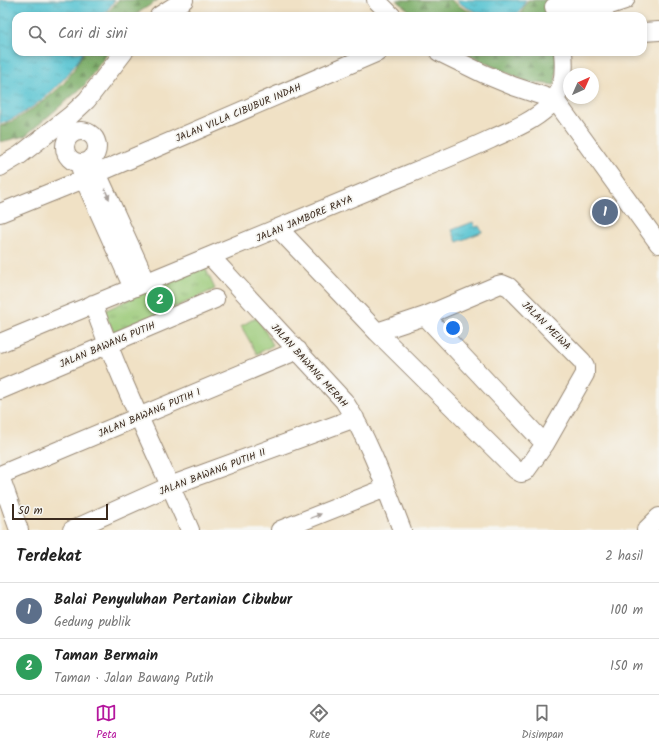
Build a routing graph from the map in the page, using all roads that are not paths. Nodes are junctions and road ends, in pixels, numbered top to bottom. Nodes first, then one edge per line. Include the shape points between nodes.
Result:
1 (184, 0) edge
2 (376, 0) edge
3 (625, 0) edge
4 (554, 6) edge
5 (165, 12) edge
6 (388, 12) edge
7 (659, 31) edge
8 (647, 32) edge
9 (121, 56) edge
10 (368, 56) edge
11 (447, 56) edge
12 (563, 56) edge
13 (555, 100) junction
14 (71, 115) junction
15 (54, 128) junction
16 (79, 131) junction
17 (65, 144) junction
18 (0, 167) edge
19 (88, 168) junction
20 (0, 213) edge
21 (279, 229) junction
22 (659, 244) edge
23 (211, 257) junction
24 (140, 286) junction
25 (215, 299) dead end
26 (93, 304) junction
27 (425, 316) junction
28 (377, 332) junction
29 (0, 343) edge
30 (108, 344) junction
31 (298, 350) junction
32 (0, 390) edge
33 (138, 416) junction
34 (355, 418) junction
35 (545, 444) junction
36 (0, 476) edge
37 (170, 486) junction
38 (388, 493) junction
39 (5, 506) edge
40 (348, 510) junction
41 (659, 517) edge
42 (19, 530) edge
43 (72, 530) edge
44 (190, 530) edge
45 (280, 530) edge
46 (314, 530) edge
47 (402, 530) edge
48 (646, 530) edge

1 - 5 street
2 - 6 street
3 - 4 street via 610,5
7 - 8 street
9 - 14 street via 87,100
10 - 19 street, JALAN VILLA CIBUBUR INDAH
11 - 13 street via 484,74
12 - 13 street, JALAN JAMBORE RAYA via 562,85
13 - 21 street, JALAN JAMBORE RAYA via 541,113 477,146
13 - 22 street
14 - 15 street
14 - 16 street
15 - 17 street
15 - 18 street
16 - 17 street via 70,136
16 - 19 street via 89,134 96,143 95,153
17 - 19 street via 67,154
19 - 20 street, JALAN VILLA CIBUBUR INDAH
19 - 24 street
21 - 23 street, JALAN JAMBORE RAYA
21 - 28 street, JALAN MEIWA
23 - 24 street, JALAN JAMBORE RAYA
23 - 31 street, JALAN BAWANG MERAH
24 - 26 street, JALAN JAMBORE RAYA
25 - 30 street, JALAN BAWANG PUTIH
26 - 29 street, JALAN JAMBORE RAYA
26 - 30 street
27 - 28 street, JALAN MEIWA
27 - 35 street
27 - 35 street, JALAN MEIWA via 502,284 509,287 582,361 585,374
28 - 35 street, JALAN MEIWA via 516,470 525,472
30 - 32 street, JALAN BAWANG PUTIH
30 - 33 street
31 - 33 street, JALAN BAWANG PUTIH I
31 - 34 street, JALAN BAWANG MERAH via 344,401
33 - 36 street, JALAN BAWANG PUTIH I
33 - 37 street
34 - 37 street, JALAN BAWANG PUTIH II
34 - 38 street, JALAN BAWANG MERAH
36 - 39 street
37 - 43 street, JALAN BAWANG PUTIH II
37 - 44 street
38 - 40 street
38 - 47 street, JALAN BAWANG MERAH
39 - 42 street
45 -> 40 street
40 - 46 street
41 - 48 street

